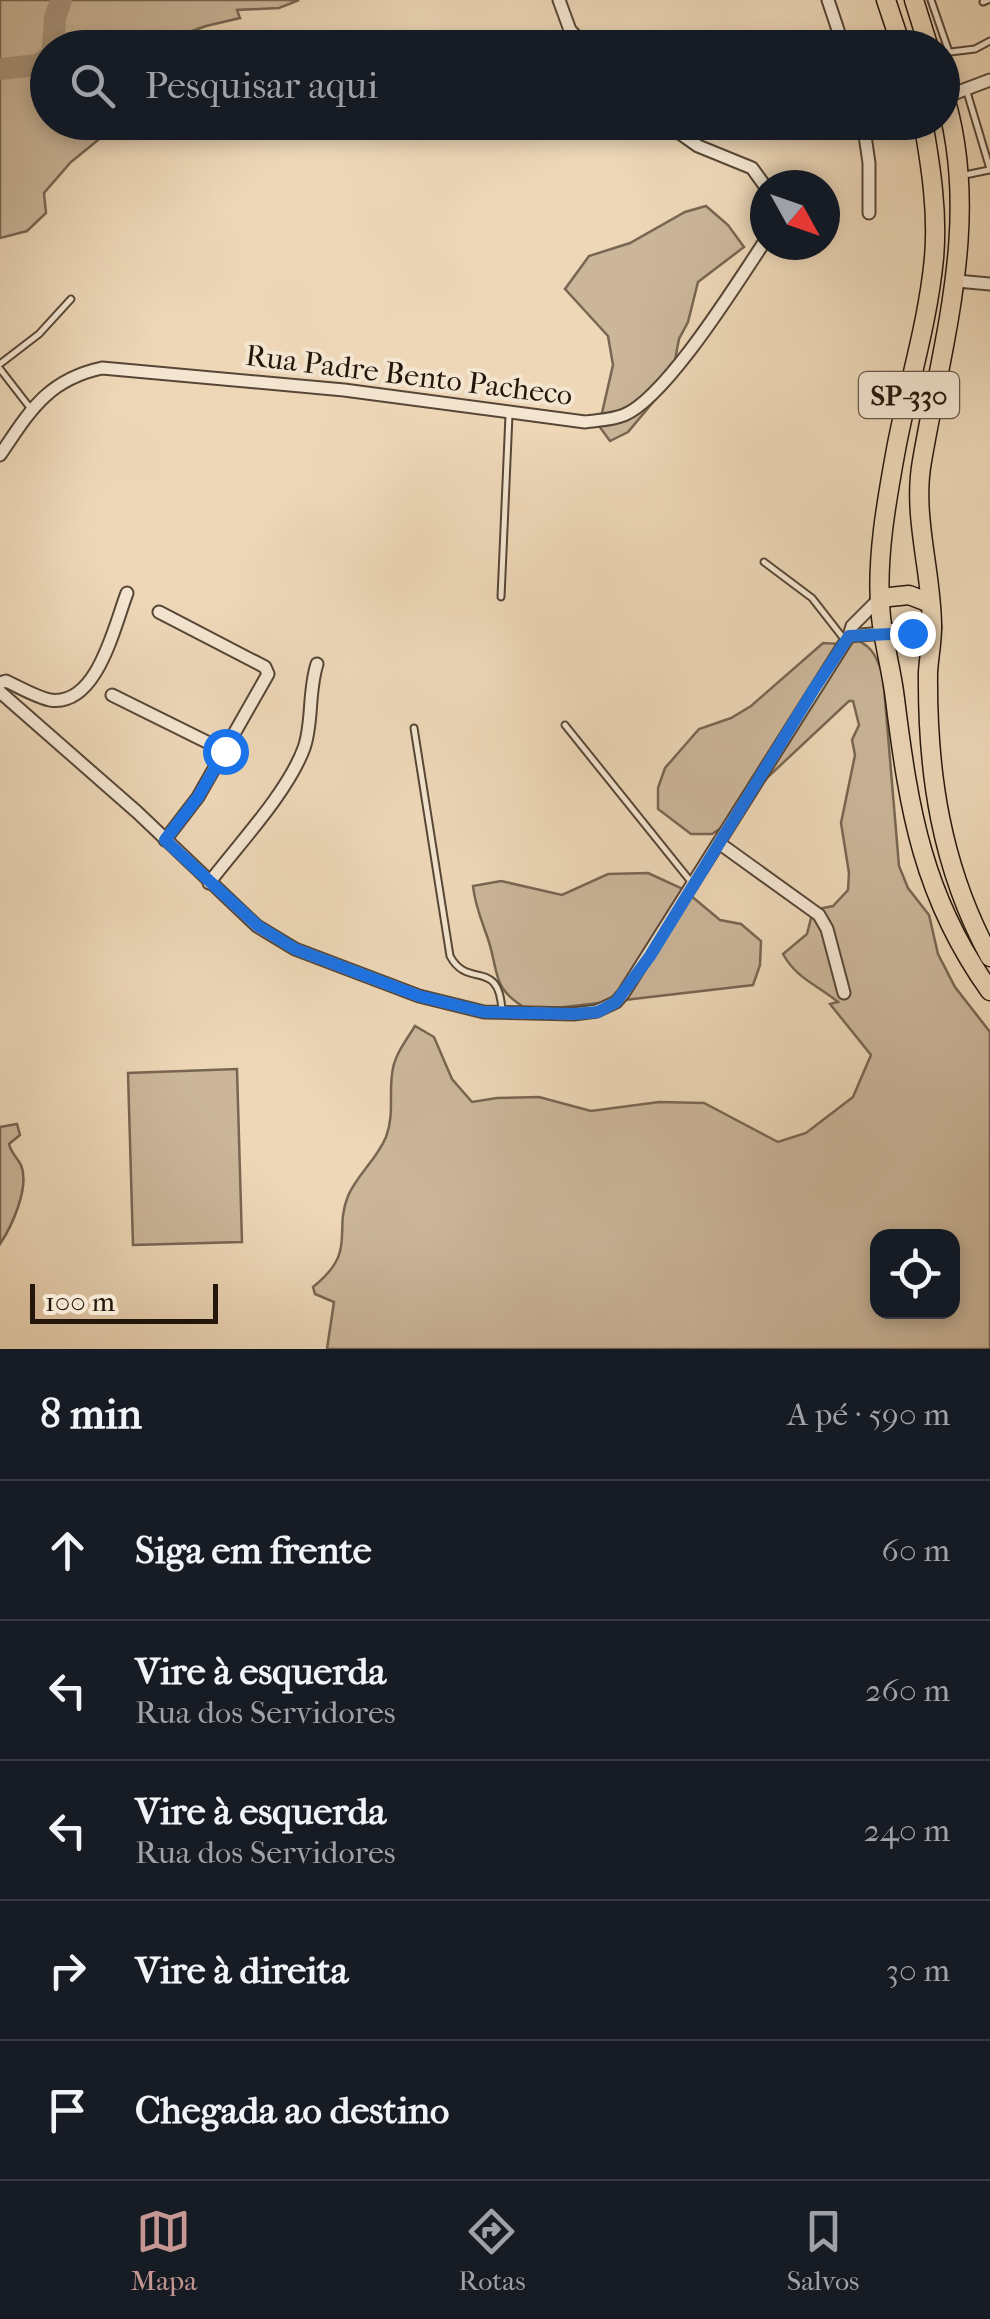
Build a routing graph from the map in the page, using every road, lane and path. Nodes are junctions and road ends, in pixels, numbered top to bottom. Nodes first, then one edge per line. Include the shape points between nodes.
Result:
1 (558, 0) edge
2 (828, 0) edge
3 (886, 0) edge
4 (914, 0) edge
5 (932, 0) edge
6 (570, 30) edge
7 (838, 30) edge
8 (896, 30) edge
9 (924, 30) edge
10 (940, 30) edge
11 (990, 41) edge
12 (960, 51) edge
13 (990, 80) edge
14 (966, 89) junction
15 (960, 90) edge
16 (690, 140) edge
17 (866, 140) edge
18 (926, 140) edge
19 (955, 140) edge
20 (753, 170) edge
21 (990, 170) edge
22 (958, 176) junction
23 (869, 213) dead end
24 (752, 260) edge
25 (957, 281) junction
26 (990, 284) edge
27 (70, 299) dead end
28 (0, 366) edge
29 (32, 409) junction
30 (510, 412) junction
31 (0, 455) edge
32 (764, 562) dead end
33 (127, 593) dead end
34 (501, 597) dead end
35 (880, 598) junction
36 (930, 603) junction
37 (158, 612) dead end
38 (932, 627) junction
39 (884, 633) junction
40 (848, 639) junction
41 (317, 664) dead end
42 (0, 683) edge
43 (0, 692) edge
44 (112, 695) dead end
45 (565, 725) dead end
46 (414, 728) dead end
47 (225, 751) junction
48 (165, 840) junction
49 (719, 843) junction
50 (209, 883) junction
51 (694, 885) junction
52 (990, 957) edge
53 (990, 990) edge
54 (844, 994) dead end
55 (502, 1014) junction

1 - 6 street
2 - 7 street
3 - 8 main road
4 - 9 main road
5 - 10 lane
11 - 12 lane
13 - 14 street
14 - 15 street
14 - 21 lane
16 - 20 street
17 - 23 street
18 - 35 main road, SP-330 via 934,254 897,444
19 - 22 main road, SP-330
21 - 22 lane
22 - 25 main road, SP-330
24 - 30 street, Rua Padre Bento Pacheco via 653,394 624,416 585,422
25 - 26 street
25 - 36 main road, SP-330 via 921,465
27 - 28 lane
28 - 29 lane
29 - 30 street, Rua Padre Bento Pacheco via 74,374 102,368
29 - 31 street, Rua Padre Bento Pacheco
30 - 34 lane
32 - 40 lane via 812,598
33 - 42 street via 96,672 80,693 48,700
35 - 36 main road via 909,595
35 - 39 main road, SP-330
35 - 40 street
36 - 38 main road, SP-330
37 - 47 street via 268,674
38 - 39 main road
38 - 52 main road, SP-330 via 935,805 962,896
39 - 40 street
39 - 53 main road, SP-330 via 922,856 954,935
40 - 49 street
41 - 50 street via 303,751
43 - 48 street
44 - 47 street
45 - 51 lane
46 - 55 lane via 450,956 461,969 499,986
47 - 48 street
48 - 50 street
49 - 51 street
49 - 54 street via 819,916
50 - 55 street via 295,949 419,996
51 - 55 street via 616,1002 598,1012

